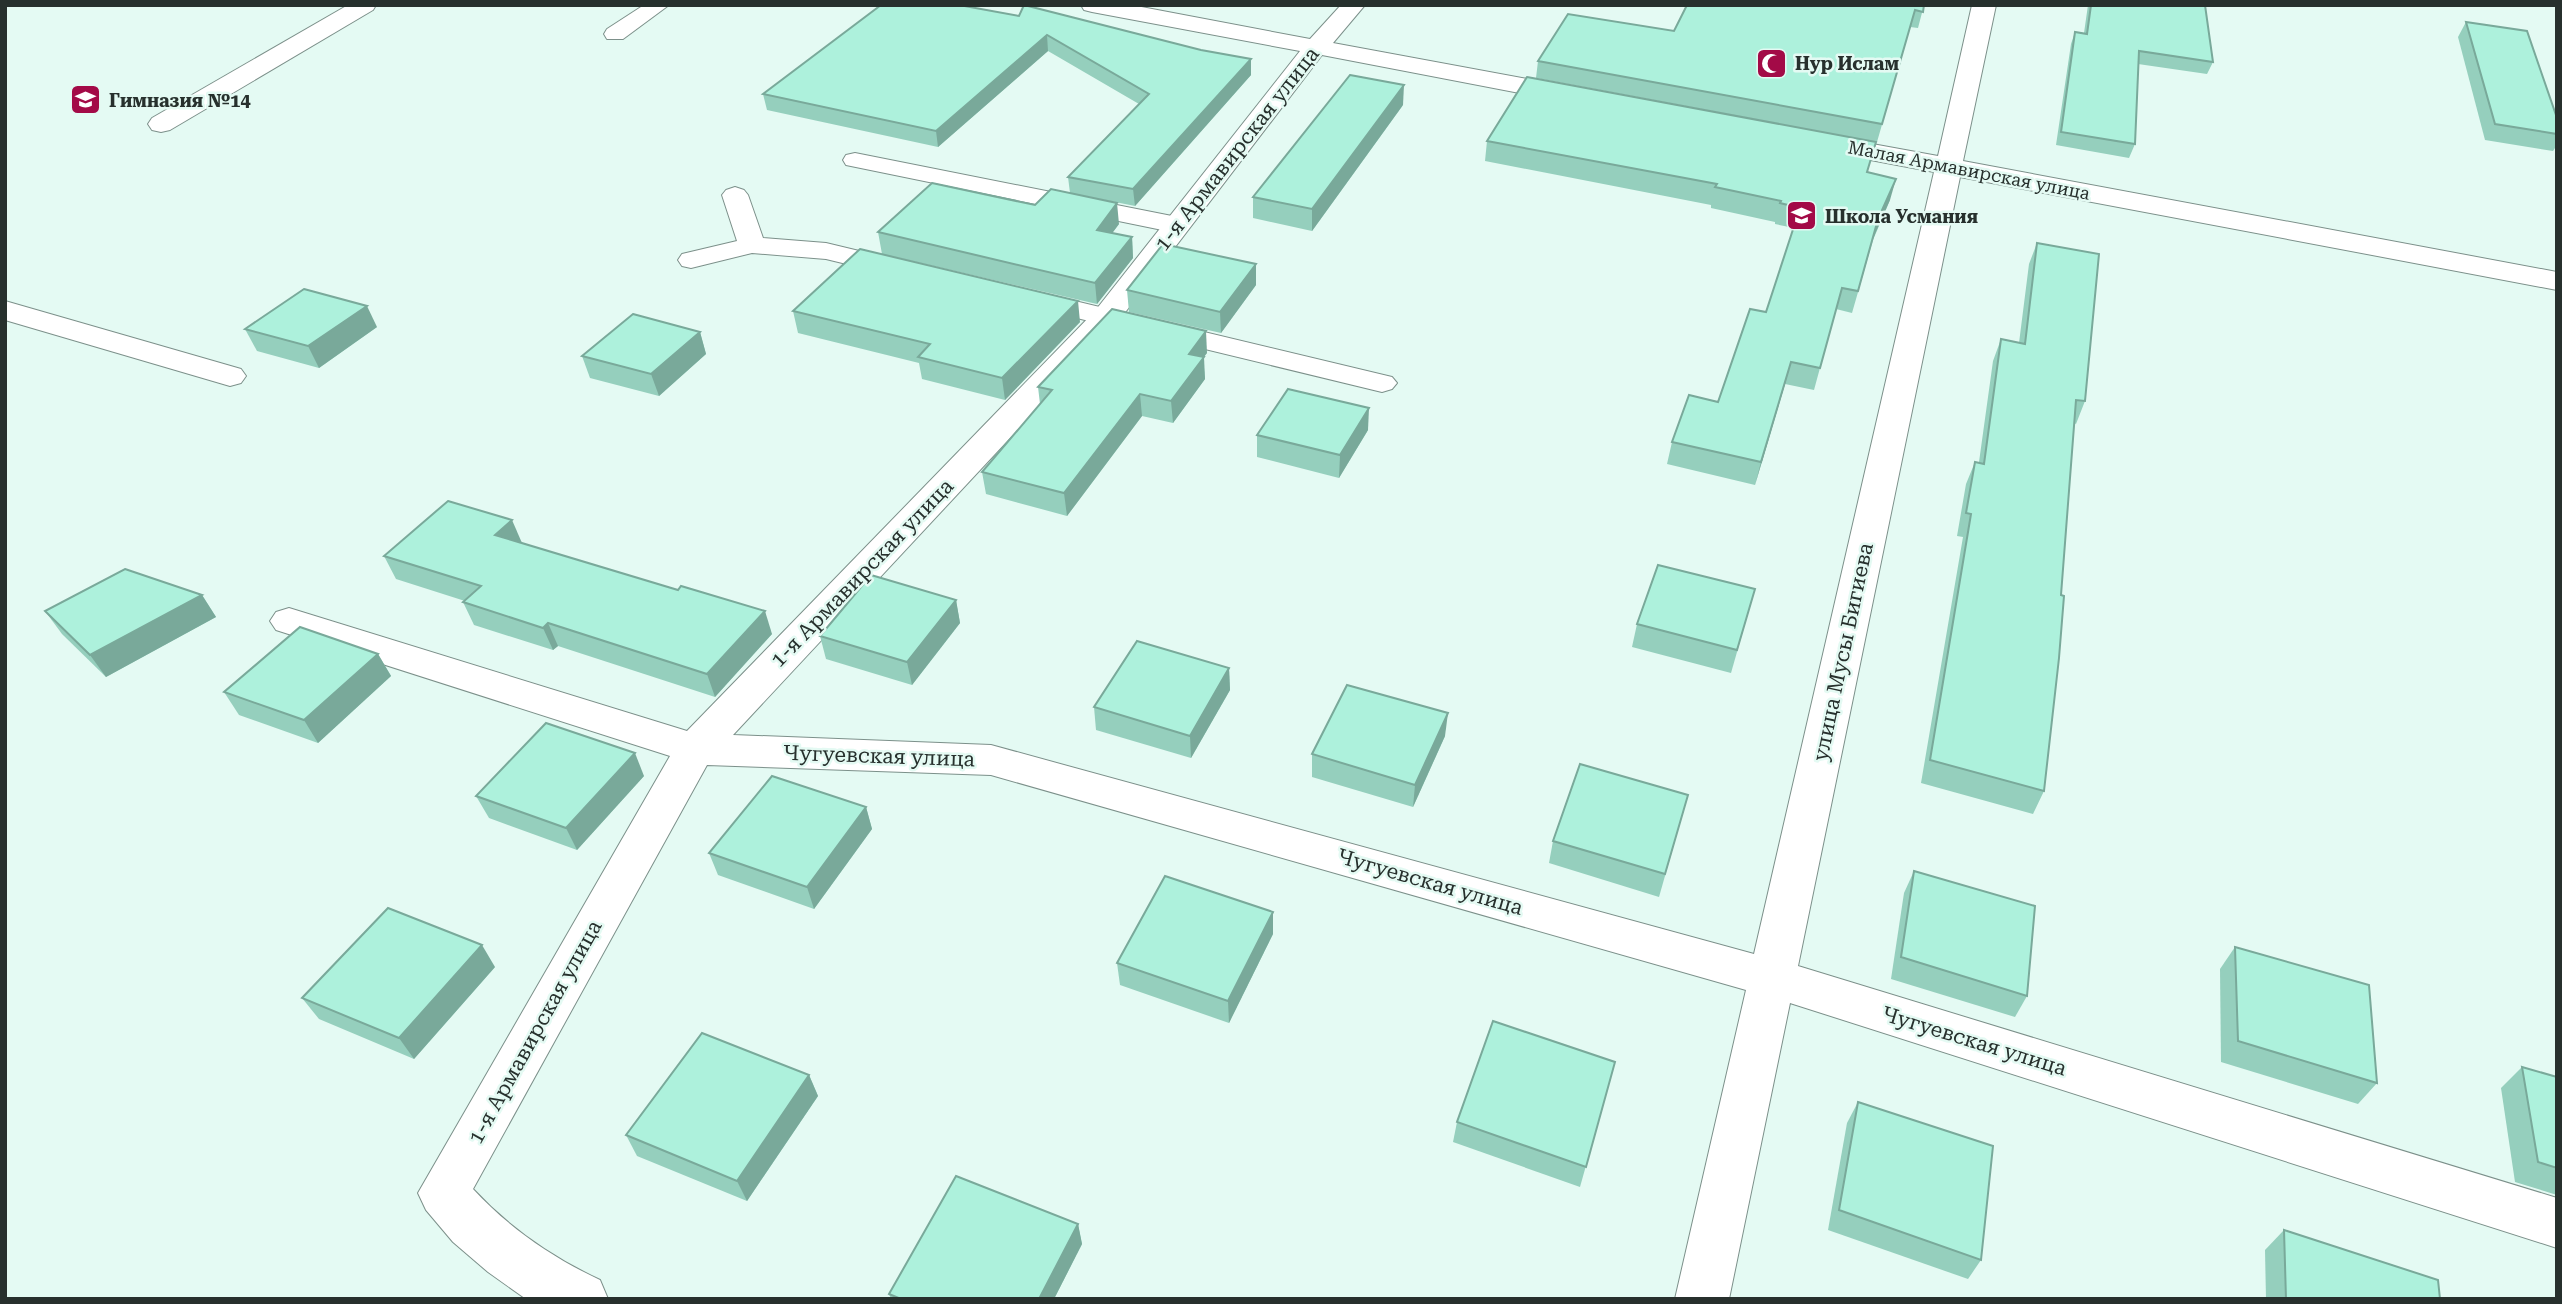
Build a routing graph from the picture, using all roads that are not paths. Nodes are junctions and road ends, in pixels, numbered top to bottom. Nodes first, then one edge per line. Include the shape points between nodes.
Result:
1 (365, 5) edge
2 (659, 5) edge
3 (1092, 5) edge
4 (1354, 5) edge
5 (1984, 5) edge
6 (614, 34) dead end
7 (1315, 47) junction
8 (1591, 99) edge
9 (161, 124) dead end
10 (1797, 138) edge
11 (855, 160) dead end
12 (1948, 166) junction
13 (735, 195) dead end
14 (1177, 225) junction
15 (752, 245) junction
16 (691, 260) dead end
17 (919, 273) edge
18 (2557, 281) edge
19 (1013, 295) edge
20 (5, 310) edge
21 (1106, 317) junction
22 (230, 376) dead end
23 (1382, 383) dead end
24 (289, 621) dead end
25 (695, 749) junction
26 (1772, 978) junction
27 (2557, 1223) edge
28 (581, 1299) edge
29 (1702, 1299) edge

1 - 9 street
2 - 6 lane
3 - 7 street
4 - 7 street, 1-я Армавирская улица
5 - 12 street, улица Мусы Бигиева
7 - 8 street
7 - 14 street, 1-я Армавирская улица
10 - 12 street, Малая Армавирская улица
11 - 14 lane
12 - 18 street, Малая Армавирская улица
12 - 26 street, улица Мусы Бигиева
13 - 15 lane
14 - 21 street, 1-я Армавирская улица
15 - 16 lane
15 - 17 lane via 826,251
19 - 21 lane
20 - 22 street
21 - 23 lane
21 - 25 street, 1-я Армавирская улица
24 - 25 street, Чугуевская улица
25 - 26 street, Чугуевская улица via 991,760
25 - 28 street, 1-я Армавирская улица via 444,1193 462,1218 554,1287
26 - 27 street, Чугуевская улица
26 - 29 street, улица Мусы Бигиева

